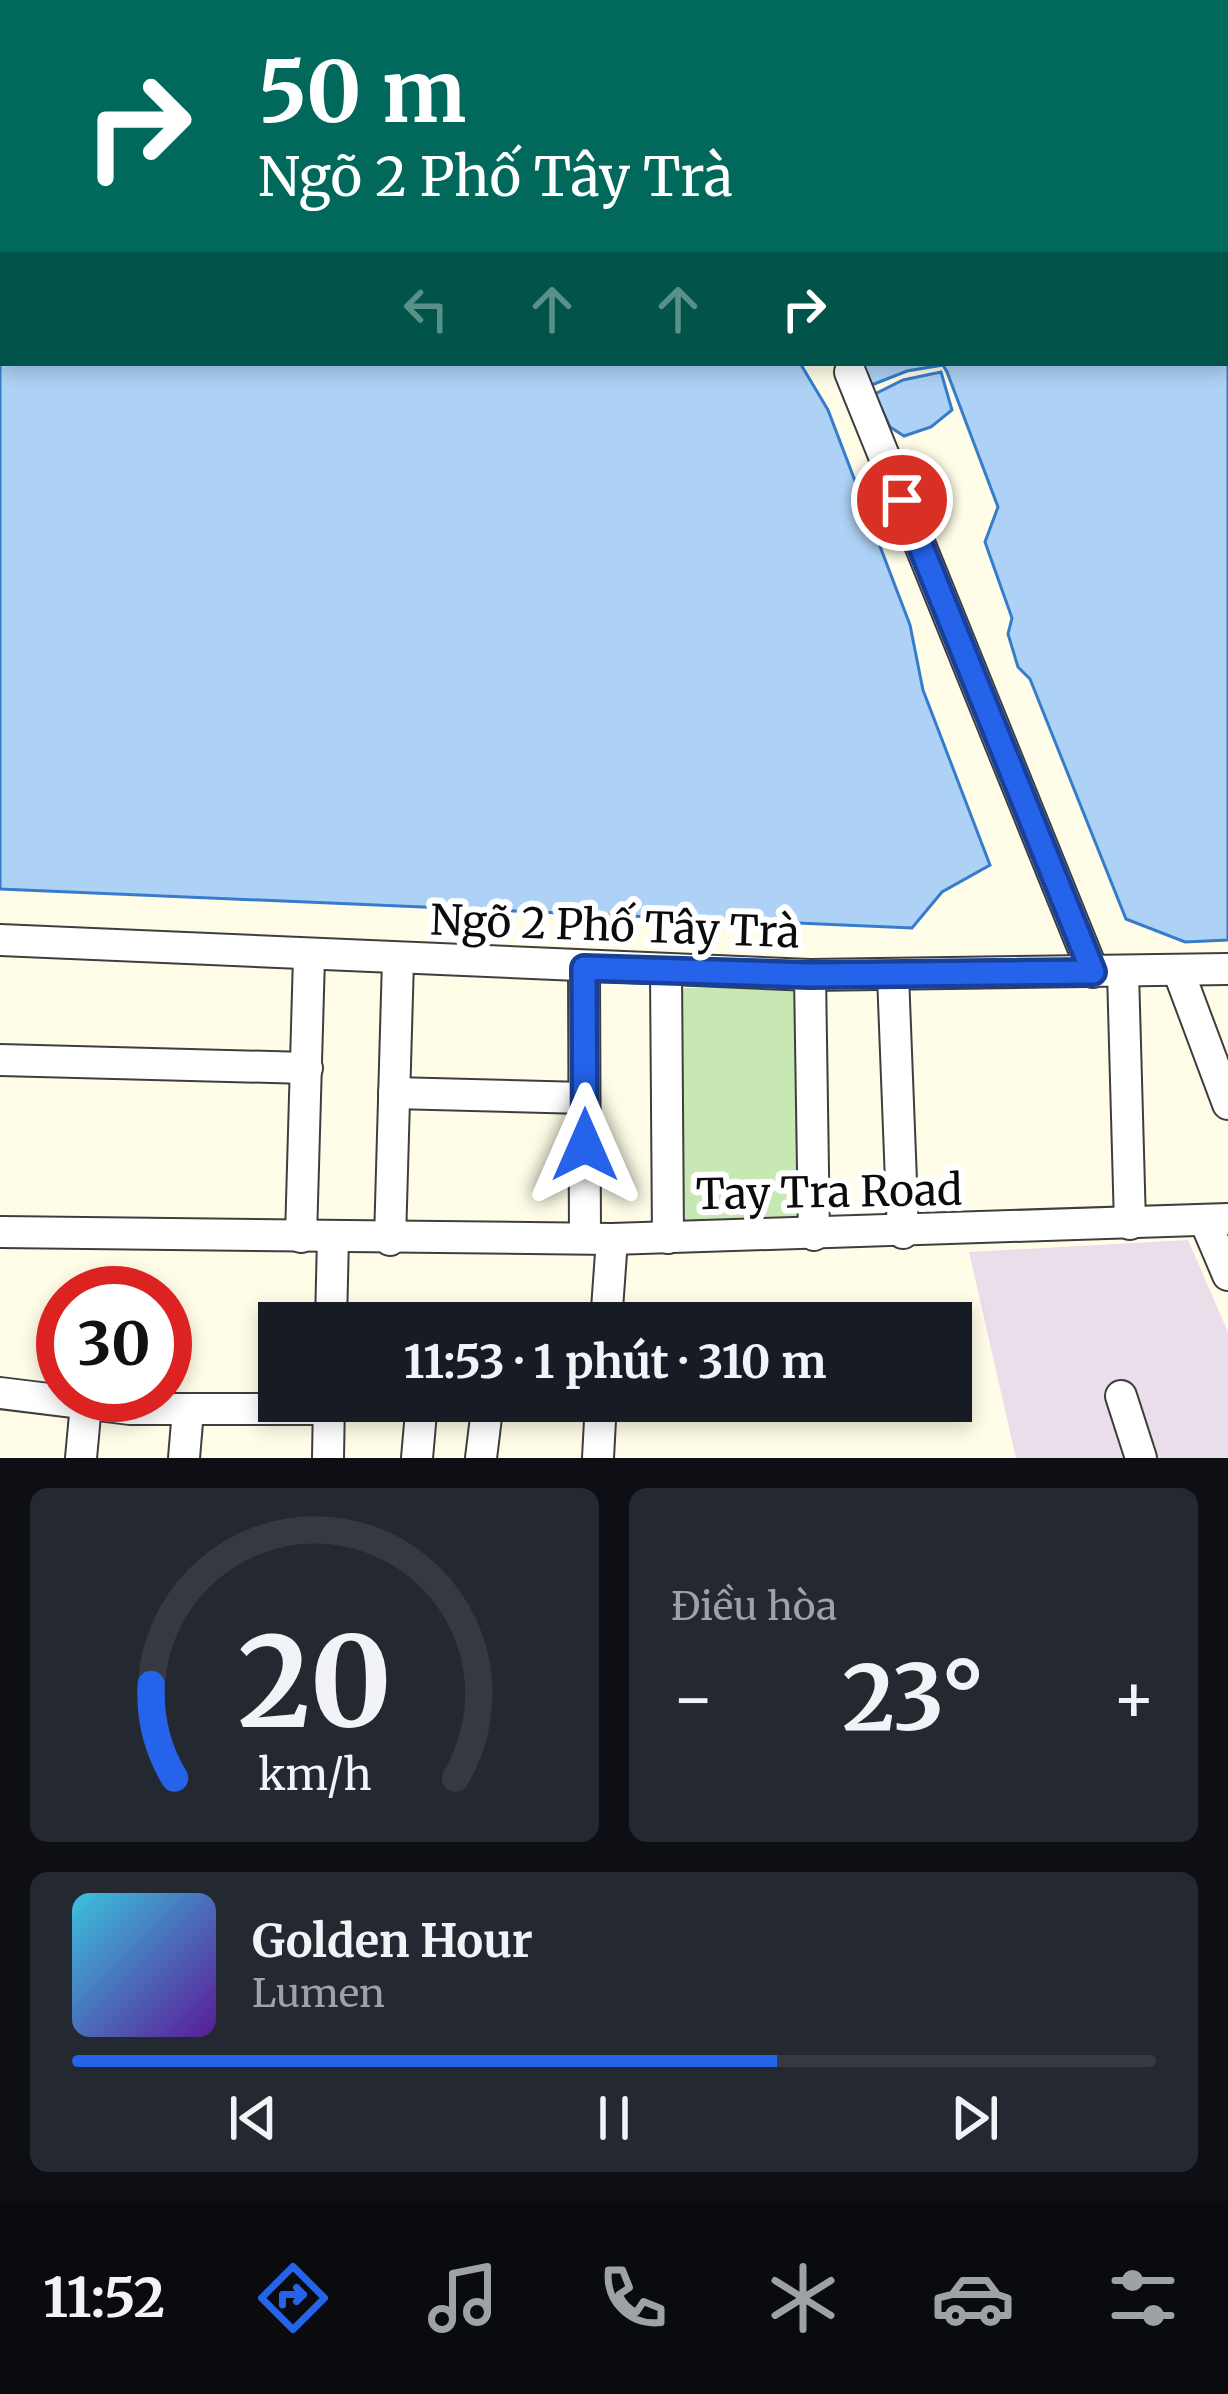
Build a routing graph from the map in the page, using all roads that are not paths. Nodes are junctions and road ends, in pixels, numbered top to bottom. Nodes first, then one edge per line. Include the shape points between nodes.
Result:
1 (850, 372) dead end
2 (0, 940) edge
3 (308, 957) junction
4 (398, 960) junction
5 (584, 968) junction
6 (1228, 969) edge
7 (1178, 970) junction
8 (666, 971) junction
9 (1108, 972) junction
10 (810, 975) junction
11 (893, 975) junction
12 (0, 1060) edge
13 (307, 1068) junction
14 (394, 1093) junction
15 (584, 1099) junction
16 (1228, 1104) edge
17 (1216, 1220) edge
18 (1130, 1224) junction
19 (0, 1232) edge
20 (902, 1233) junction
21 (814, 1234) junction
22 (317, 1237) junction
23 (668, 1238) junction
24 (599, 1239) junction
25 (390, 1240) junction
26 (1228, 1275) edge
27 (328, 1302) edge
28 (604, 1302) edge
29 (0, 1393) edge
30 (1121, 1396) dead end
31 (36, 1398) edge
32 (258, 1408) edge
33 (192, 1410) edge
34 (84, 1422) edge
35 (187, 1422) edge
36 (329, 1422) edge
37 (420, 1422) edge
38 (485, 1422) edge
39 (600, 1422) edge
40 (81, 1458) edge
41 (184, 1458) edge
42 (328, 1458) edge
43 (417, 1458) edge
44 (481, 1458) edge
45 (598, 1458) edge
46 (1141, 1458) edge

1 - 9 street
2 - 3 street, Ngõ 2 Phố Tây Trà
3 - 4 street, Ngõ 2 Phố Tây Trà
3 - 13 street
4 - 5 street, Ngõ 2 Phố Tây Trà
4 - 14 street
5 - 8 street, Ngõ 2 Phố Tây Trà
5 - 15 street
6 - 7 street, Ngõ 2 Phố Tây Trà
7 - 9 street, Ngõ 2 Phố Tây Trà
7 - 16 street
8 - 10 street, Ngõ 2 Phố Tây Trà
8 - 23 street
9 - 11 street, Ngõ 2 Phố Tây Trà
9 - 18 street
10 - 11 street, Ngõ 2 Phố Tây Trà
10 - 21 street
11 - 20 street
12 - 13 street
13 - 22 street
14 - 15 street
14 - 25 street
15 - 24 street
17 - 18 street, Tay Tra Road
17 - 26 street
18 - 20 street, Tay Tra Road
19 - 22 street, Tay Tra Road
20 - 21 street, Tay Tra Road
21 - 23 street, Tay Tra Road
22 - 25 street, Tay Tra Road
22 - 27 street
23 - 24 street, Tay Tra Road
24 - 25 street, Tay Tra Road
24 - 28 street
29 - 31 street
30 - 46 street
32 - 33 street
34 - 40 street
35 - 41 street
36 - 42 street
37 - 43 street
38 - 44 street
39 - 45 street

